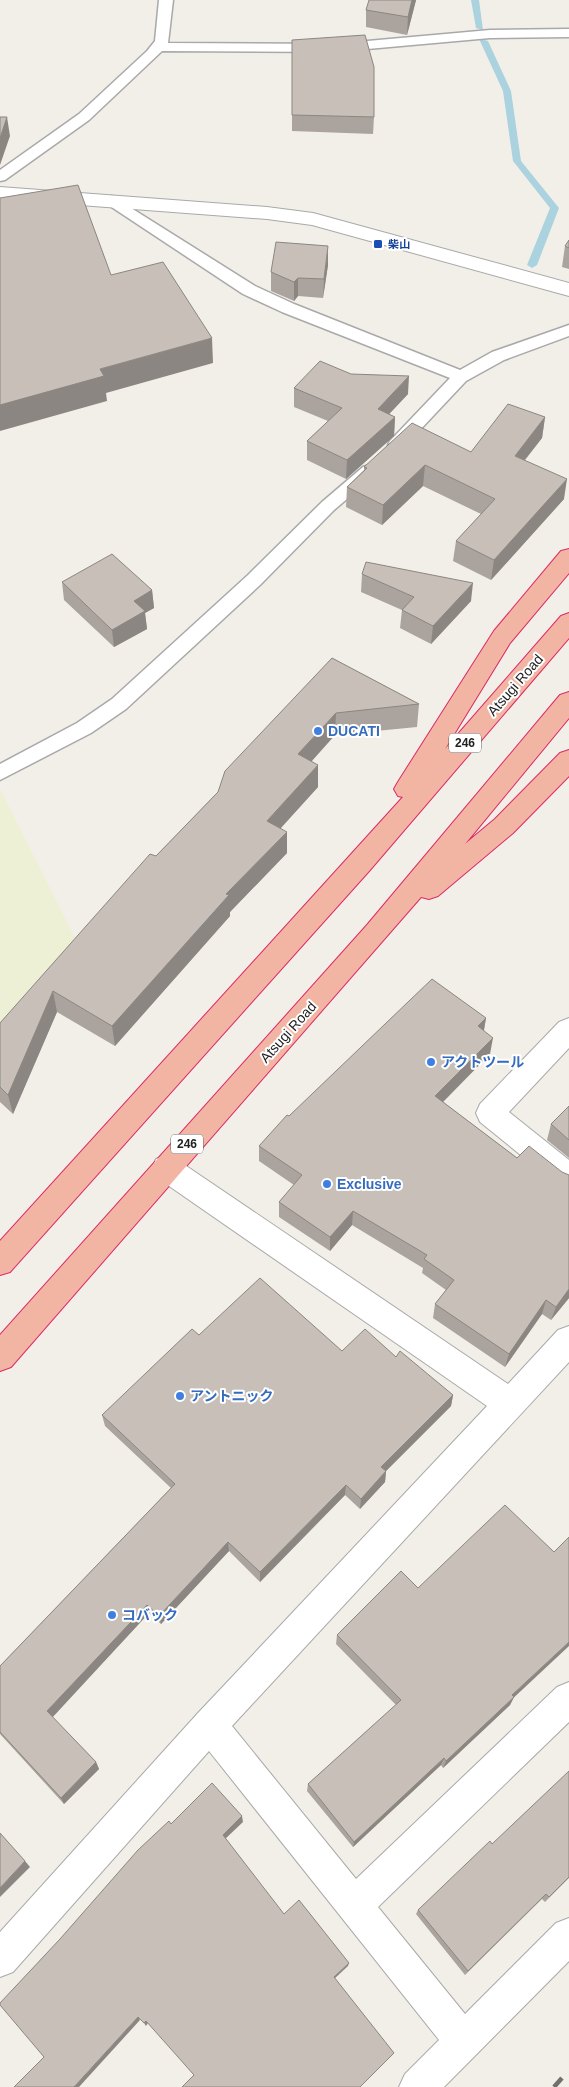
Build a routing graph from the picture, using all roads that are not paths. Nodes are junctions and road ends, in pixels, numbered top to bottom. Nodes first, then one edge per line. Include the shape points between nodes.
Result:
1 (166, 0) edge
2 (569, 33) edge
3 (160, 47) junction
4 (0, 177) edge
5 (0, 193) edge
6 (112, 201) junction
7 (569, 290) edge
8 (569, 330) edge
9 (460, 377) junction
10 (569, 557) edge
11 (569, 622) edge
12 (569, 701) edge
13 (569, 760) edge
14 (0, 773) edge
15 (361, 863) junction
16 (376, 933) junction
17 (569, 1030) edge
18 (166, 1168) junction
19 (569, 1177) edge
20 (0, 1262) edge
21 (569, 1340) edge
22 (0, 1357) edge
23 (511, 1404) junction
24 (569, 1699) edge
25 (210, 1725) junction
26 (354, 1905) junction
27 (569, 1936) edge
28 (0, 1959) edge
29 (463, 2041) junction
30 (418, 2087) edge

1 - 3 lane
2 - 3 lane via 490,34 334,48
3 - 4 lane via 84,117
5 - 6 street
6 - 7 street via 313,218
6 - 9 lane via 249,290
8 - 9 lane via 498,356
9 - 14 lane via 390,453 328,506 254,580 119,704 56,744
10 - 15 highway via 502,637
11 - 15 highway, Atsugi Road / 246
12 - 16 highway, Atsugi Road / 246
13 - 16 highway via 504,826
15 - 20 highway, Atsugi Road / 246
16 - 18 highway, Atsugi Road / 246
17 - 19 street via 490,1113
18 - 22 highway, Atsugi Road / 246
18 - 23 street
21 - 23 street
23 - 25 street
24 - 26 street
25 - 26 street
25 - 28 street
26 - 29 street
27 - 29 street
29 - 30 street

